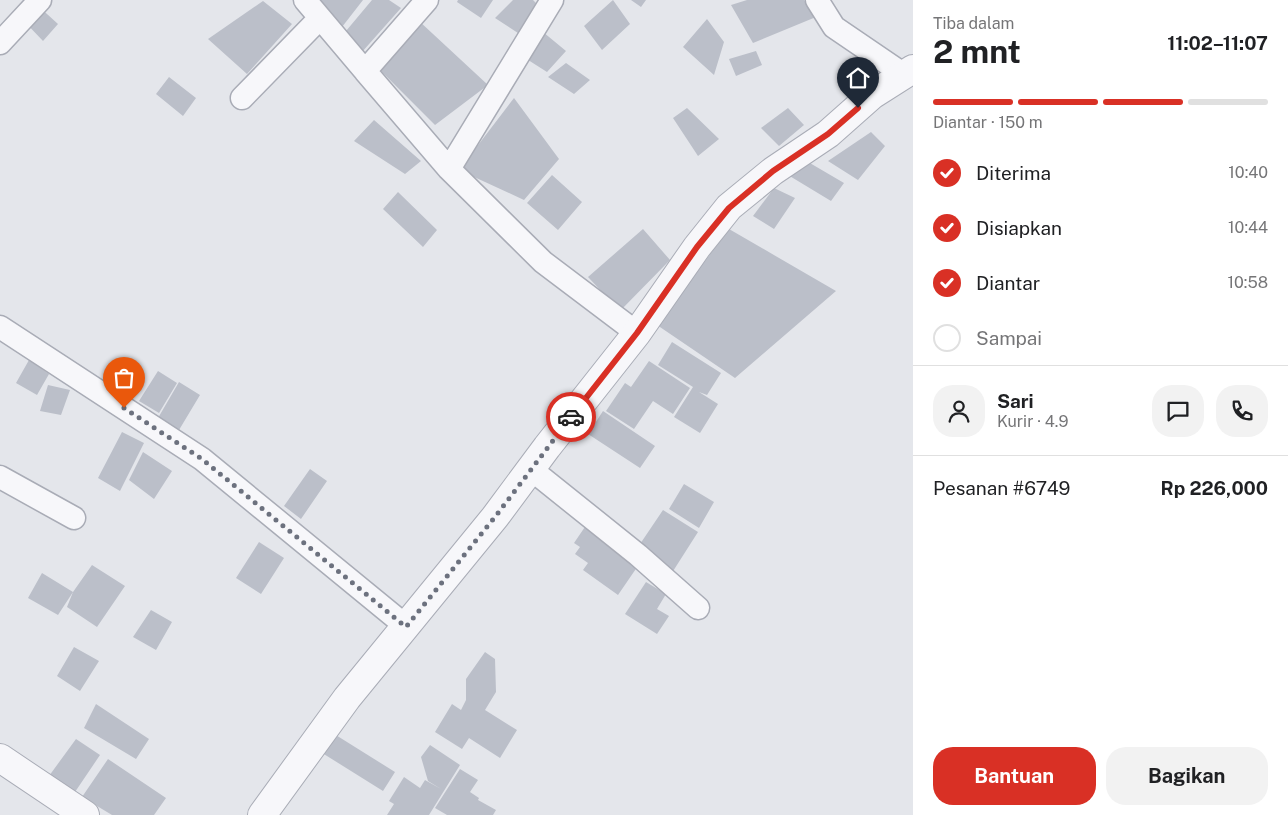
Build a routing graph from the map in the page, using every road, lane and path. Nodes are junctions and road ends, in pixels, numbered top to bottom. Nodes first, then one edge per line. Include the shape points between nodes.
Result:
1 (40, 0) edge
2 (306, 0) edge
3 (427, 0) edge
4 (552, 0) edge
5 (817, 0) edge
6 (320, 18) junction
7 (0, 43) edge
8 (365, 71) junction
9 (908, 71) edge
10 (242, 98) dead end
11 (449, 170) junction
12 (0, 327) edge
13 (637, 333) junction
14 (532, 470) junction
15 (0, 477) edge
16 (74, 518) dead end
17 (698, 608) dead end
18 (406, 627) junction
19 (0, 758) edge
20 (86, 815) edge
21 (262, 815) edge

1 - 7 street
2 - 6 street
3 - 8 street
4 - 11 street
5 - 9 street via 834,27
6 - 8 street
6 - 10 street
8 - 11 street
9 - 13 street via 872,95 828,134 773,171 729,208 697,247
11 - 13 street via 543,262
12 - 18 street via 202,459
13 - 14 street
14 - 17 street
14 - 18 street
15 - 16 street
18 - 21 street via 347,698
19 - 20 street

